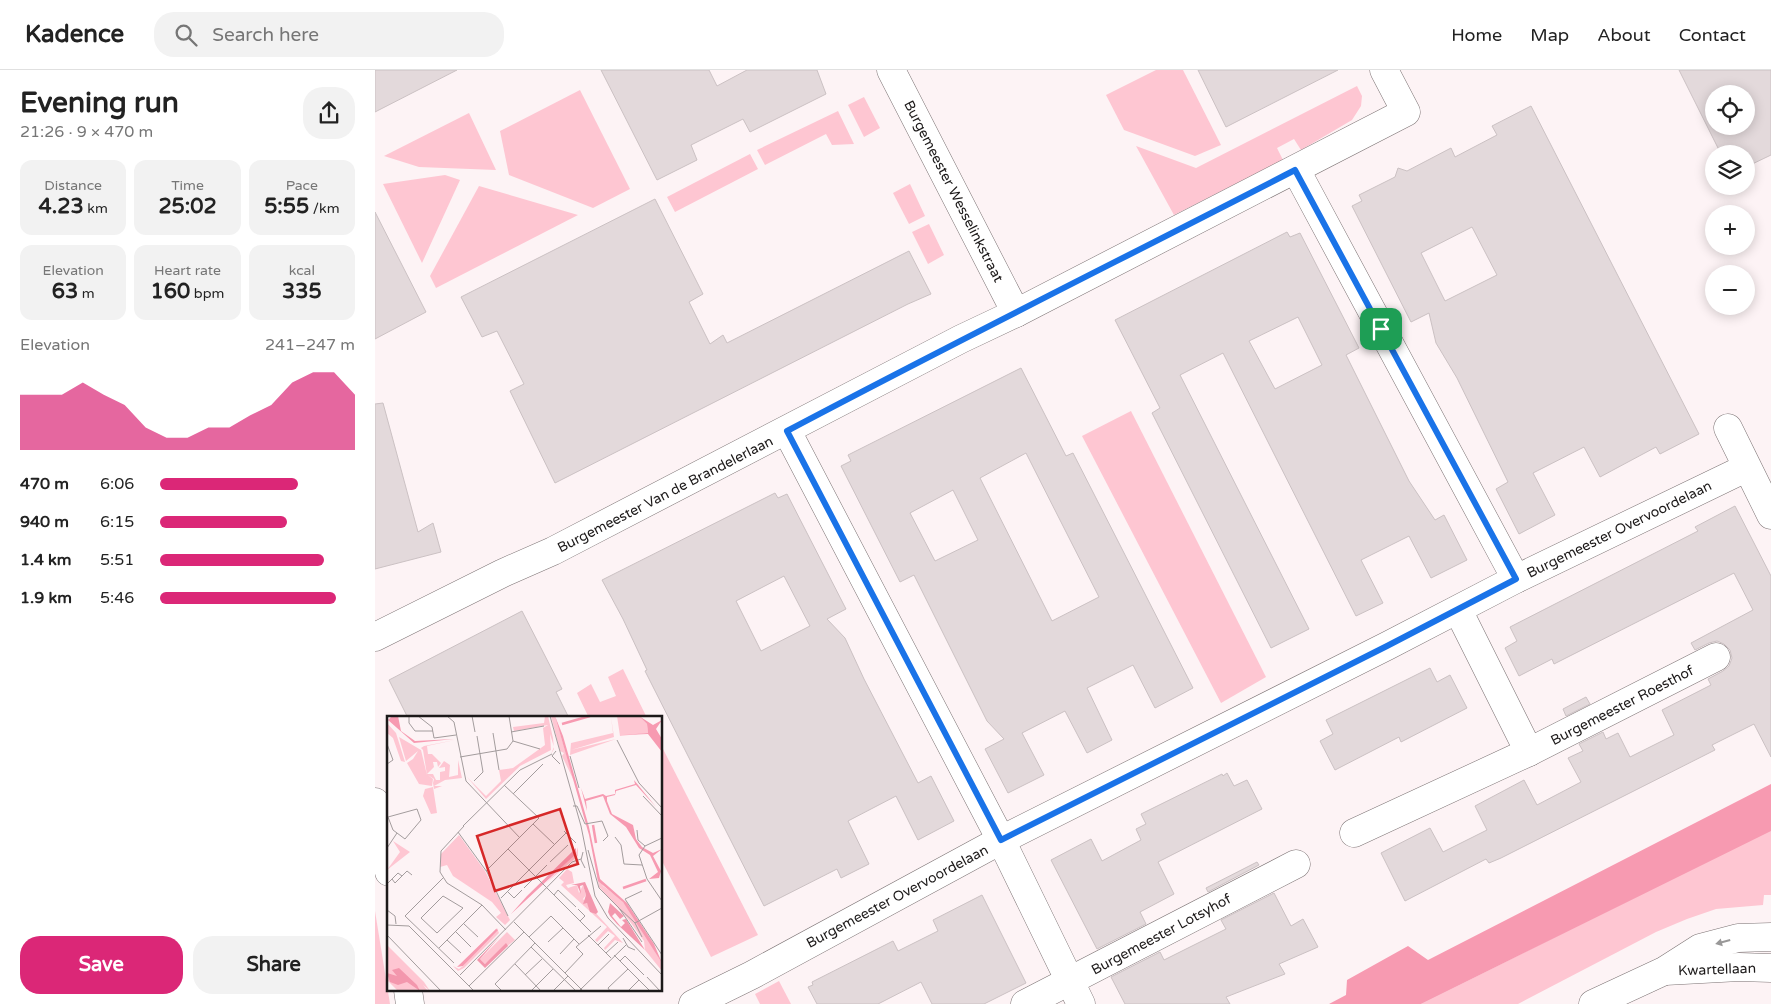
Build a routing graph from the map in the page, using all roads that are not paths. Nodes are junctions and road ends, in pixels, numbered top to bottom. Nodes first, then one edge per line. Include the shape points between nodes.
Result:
1 (891, 70) edge
2 (1384, 70) edge
3 (1295, 170) junction
4 (1016, 313) junction
5 (1728, 428) dead end
6 (787, 431) junction
7 (1746, 468) junction
8 (1771, 516) edge
9 (1516, 579) junction
10 (1458, 610) junction
11 (375, 637) edge
12 (1716, 657) dead end
13 (1529, 752) junction
14 (375, 802) edge
15 (1354, 832) dead end
16 (1001, 840) junction
17 (387, 862) edge
18 (1296, 864) dead end
19 (1771, 937) edge
20 (1771, 968) edge
21 (1664, 971) junction
22 (1076, 993) edge
23 (693, 1004) edge
24 (1025, 1004) edge
25 (1593, 1004) edge

1 - 4 street, Burgemeester Wesselinkstraat
2 - 3 street, Burgemeester Van de Brandelerlaan via 1406,112
3 - 4 street, Burgemeester Van de Brandelerlaan
3 - 9 street
4 - 6 street, Burgemeester Van de Brandelerlaan
5 - 7 street
6 - 11 street, Burgemeester Van de Brandelerlaan via 553,551
6 - 16 street
7 - 8 street
7 - 9 street, Burgemeester Overvoordelaan
9 - 10 street, Burgemeester Overvoordelaan
10 - 13 street
10 - 16 street, Burgemeester Overvoordelaan
12 - 13 street, Burgemeester Roesthof
13 - 15 street, Burgemeester Roesthof
14 - 17 street
16 - 22 street
16 - 23 street, Burgemeester Overvoordelaan
18 - 22 street, Burgemeester Lotsyhof
19 -> 21 street, Kwartellaan via 1738,938 1700,948
20 - 21 street, Kwartellaan
21 - 25 street, Kwartellaan
22 - 24 street, Burgemeester Lotsyhof

